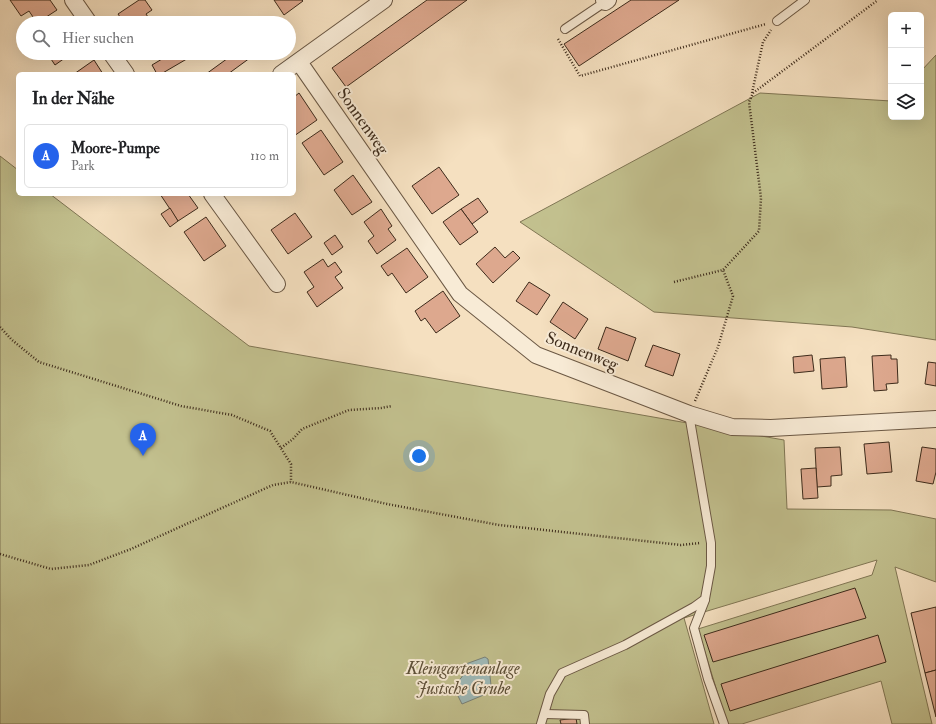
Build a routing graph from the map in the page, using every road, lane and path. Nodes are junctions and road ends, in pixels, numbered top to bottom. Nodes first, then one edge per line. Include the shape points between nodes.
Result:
1 (73, 0) edge
2 (384, 0) edge
3 (805, 0) edge
4 (878, 0) edge
5 (606, 1) edge
6 (84, 16) edge
7 (777, 21) junction
8 (565, 29) joint
9 (116, 60) edge
10 (299, 62) junction
11 (125, 72) edge
12 (284, 72) edge
13 (752, 96) junction
14 (213, 196) edge
15 (723, 270) junction
16 (674, 282) dead end
17 (277, 284) dead end
18 (0, 327) edge
19 (392, 406) dead end
20 (689, 414) junction
21 (936, 419) edge
22 (281, 448) junction
23 (290, 482) junction
24 (711, 543) junction
25 (0, 554) edge
26 (705, 599) junction
27 (545, 714) junction
28 (541, 724) edge
29 (585, 724) edge
30 (724, 724) edge

1 - 6 street
2 - 10 street
3 - 7 lane
4 - 13 path via 753,92
5 - 8 lane
7 - 8 path via 580,76 558,39
7 - 13 path via 763,42
9 - 11 street
10 - 12 street
10 - 20 street, Sonnenweg via 460,294 536,355
13 - 15 path via 749,102 761,198 759,231
14 - 17 street
15 - 16 path
15 - 20 path via 733,296 718,347
18 - 22 path via 39,362 181,406 232,414 270,431
19 - 22 path via 349,410 302,429 293,440
20 - 21 street, Sonnenweg via 732,427 771,428
20 - 24 lane
22 - 23 path via 291,464
23 - 24 path via 387,504 499,525 681,545
23 - 25 path via 273,485 131,549 89,565 51,570
24 - 26 lane via 711,566
26 - 27 lane via 625,645 562,673 550,694
26 - 30 lane via 694,628
27 - 28 lane
27 - 29 lane via 584,715

